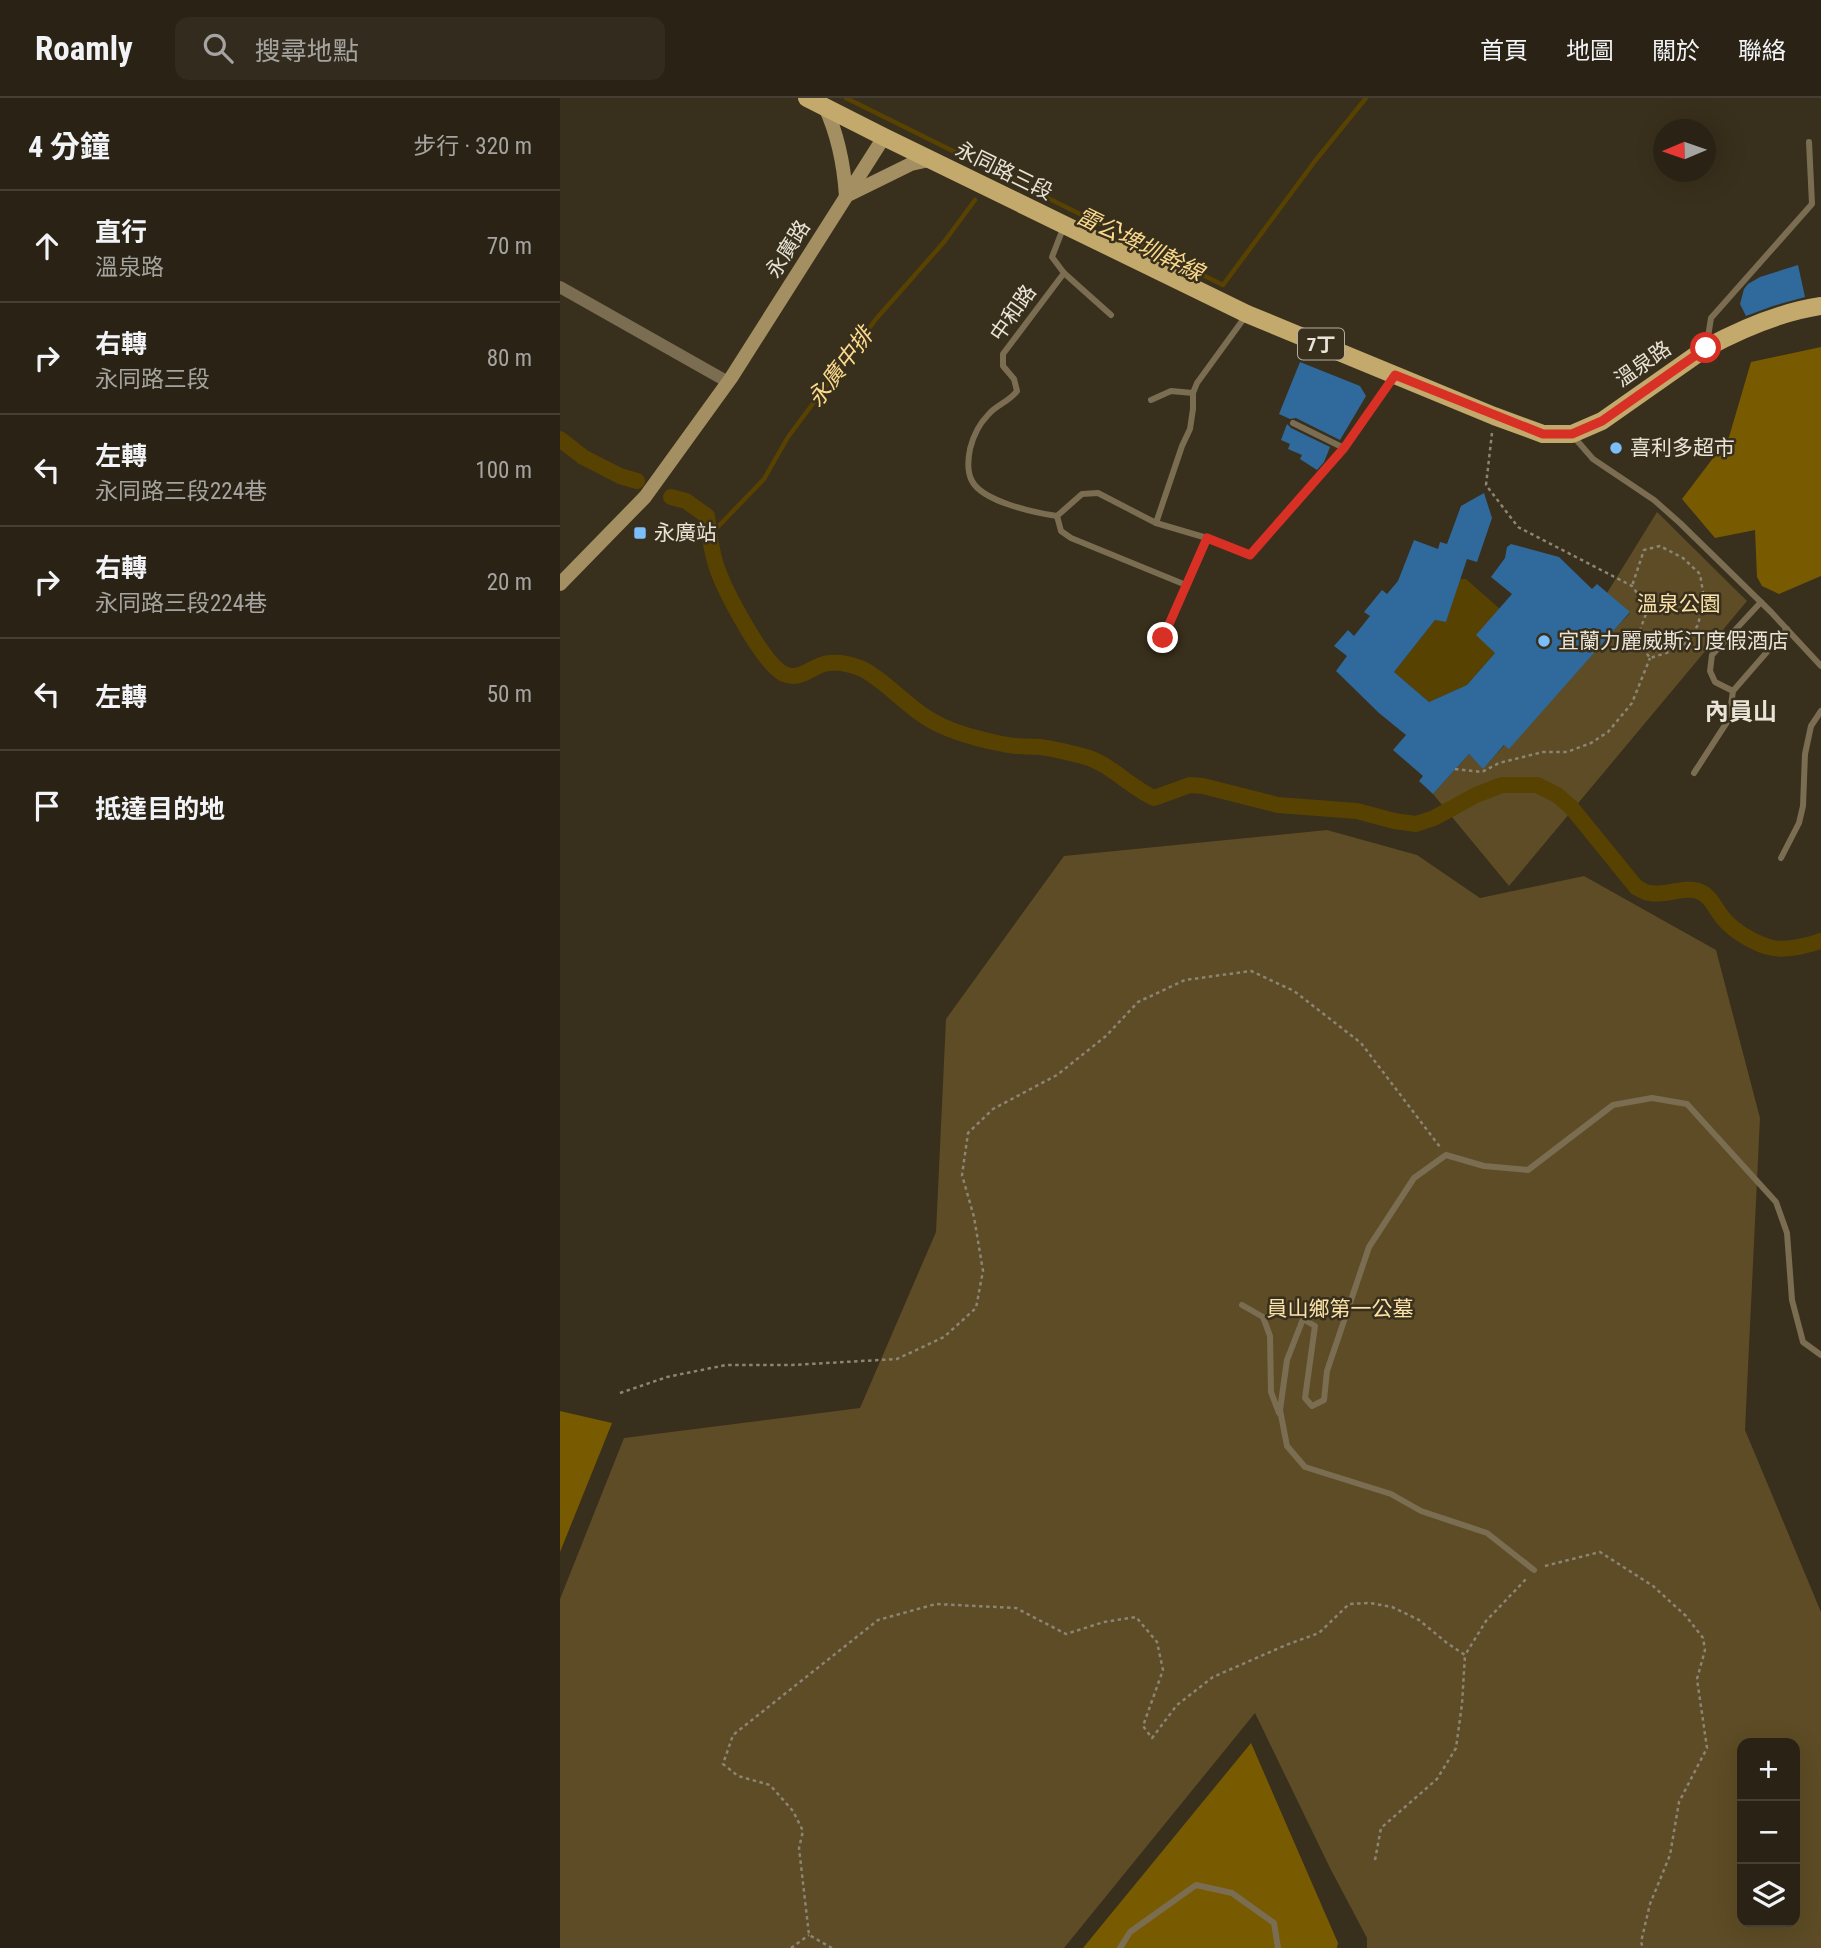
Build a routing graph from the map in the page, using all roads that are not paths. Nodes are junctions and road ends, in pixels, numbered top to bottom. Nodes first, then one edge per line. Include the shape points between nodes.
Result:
1 (807, 98) edge
2 (825, 107) junction
3 (884, 138) junction
4 (1809, 142) dead end
5 (929, 160) junction
6 (846, 196) junction
7 (1064, 226) junction
8 (1064, 273) junction
9 (560, 287) edge
10 (1821, 306) edge
11 (1247, 314) junction
12 (1111, 315) dead end
13 (1706, 348) junction
14 (1395, 375) junction
15 (728, 382) junction
16 (1193, 393) junction
17 (1151, 400) dead end
18 (1293, 423) dead end
19 (1572, 434) junction
20 (1344, 448) junction
21 (1057, 516) junction
22 (1156, 523) junction
23 (1207, 538) junction
24 (560, 584) edge
25 (1186, 585) junction
26 (1761, 602) junction
27 (1787, 629) junction
28 (1163, 638) dead end
29 (1821, 666) edge
30 (1733, 691) junction
31 (1821, 712) edge
32 (1694, 773) dead end
33 (1781, 858) dead end
34 (1242, 1305) dead end
35 (1821, 1355) edge
36 (1283, 1425) junction
37 (1534, 1570) road end
38 (1119, 1948) edge
39 (1278, 1948) edge

1 - 2 main road, 永同路三段 / 7丁
2 - 3 main road, 永同路三段 / 7丁
2 - 6 street via 833,125
3 - 5 main road, 永同路三段 / 7丁
3 - 6 street, 永廣路
4 - 13 lane via 1812,204 1712,318
5 - 6 street
5 - 7 main road, 永同路三段 / 7丁
6 - 15 street, 永廣路
7 - 8 lane, 中和路 via 1052,257
7 - 11 main road, 永同路三段 / 7丁
8 - 12 lane
8 - 21 lane, 中和路 via 1003,354 1003,366 1017,391 988,414 972,439 968,461 978,488 1030,513
9 - 15 street
10 - 13 main road, 溫泉路 / 7丁 via 1751,327
11 - 14 main road, 永同路三段 / 7丁
11 - 16 lane
13 - 19 main road, 溫泉路 / 7丁 via 1602,421
14 - 19 main road, 永同路三段 / 7丁 via 1543,434
14 - 20 lane
15 - 24 street, 永廣路 via 645,497
16 - 17 lane via 1171,391
16 - 22 lane via 1190,429
18 - 20 lane
19 - 26 lane via 1593,459 1680,523
20 - 23 lane via 1250,555
21 - 22 lane via 1082,494 1098,494
21 - 25 lane via 1061,531 1071,538
22 - 23 lane
23 - 25 lane
25 - 28 lane
26 - 27 lane
26 - 30 lane via 1712,655 1714,682
27 - 29 lane
27 - 30 lane
30 - 32 lane via 1730,719
31 - 33 lane via 1811,726 1805,754 1800,823
34 - 36 lane via 1263,1317 1270,1336 1271,1392
35 - 36 lane via 1803,1342 1792,1300 1787,1233 1776,1202 1688,1104 1651,1098 1613,1105 1528,1170 1484,1166 1446,1155 1414,1178 1369,1247 1327,1371 1324,1400 1312,1406 1305,1398 1315,1326 1303,1319 1287,1360 1280,1410
36 - 37 lane via 1287,1446 1305,1467 1391,1494 1421,1511 1487,1533
38 - 39 lane via 1130,1931 1196,1885 1232,1893 1275,1923

